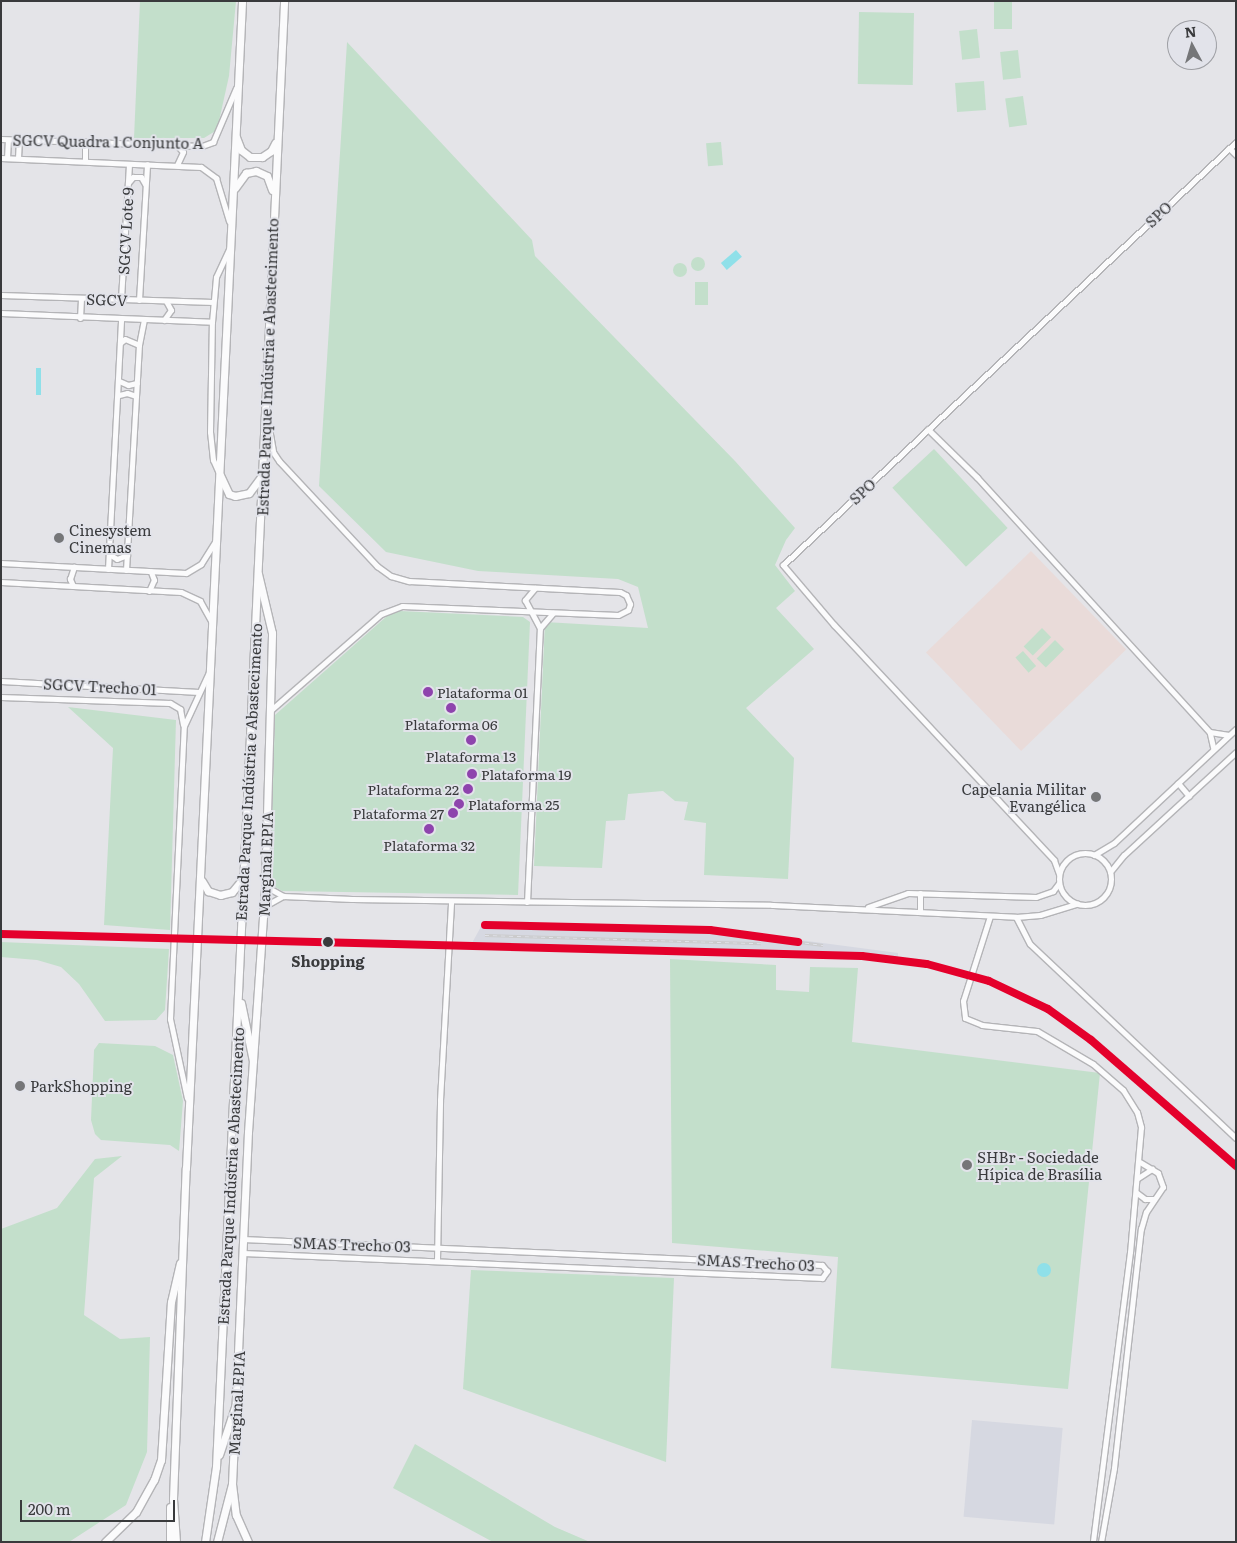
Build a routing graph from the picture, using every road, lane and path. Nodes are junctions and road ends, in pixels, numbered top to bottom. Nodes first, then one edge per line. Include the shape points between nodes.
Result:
1 (242, 1) edge
2 (284, 1) edge
3 (237, 85) junction
4 (236, 134) junction
5 (1, 139) edge
6 (276, 139) junction
7 (8, 140) junction
8 (19, 140) junction
9 (85, 142) junction
10 (1236, 142) edge
11 (177, 145) junction
12 (1229, 148) junction
13 (1236, 155) edge
14 (4, 158) edge
15 (18, 158) junction
16 (85, 161) junction
17 (129, 164) junction
18 (147, 164) junction
19 (177, 165) junction
20 (128, 183) junction
21 (146, 184) junction
22 (274, 195) junction
23 (232, 197) junction
24 (231, 228) junction
25 (230, 247) junction
26 (1, 295) edge
27 (81, 298) junction
28 (121, 299) junction
29 (139, 300) junction
30 (165, 301) junction
31 (213, 302) junction
32 (1, 313) edge
33 (80, 318) junction
34 (121, 319) junction
35 (144, 320) junction
36 (164, 320) junction
37 (212, 322) junction
38 (120, 343) junction
39 (139, 345) junction
40 (119, 381) junction
41 (137, 383) junction
42 (119, 395) junction
43 (136, 396) junction
44 (267, 417) junction
45 (928, 429) junction
46 (219, 472) junction
47 (263, 474) junction
48 (216, 539) junction
49 (109, 554) junction
50 (127, 555) junction
51 (1, 563) edge
52 (74, 567) junction
53 (108, 569) junction
54 (126, 570) junction
55 (150, 572) junction
56 (258, 574) junction
57 (1, 582) edge
58 (73, 586) junction
59 (535, 588) junction
60 (149, 591) junction
61 (530, 612) junction
62 (552, 613) junction
63 (213, 627) junction
64 (540, 628) junction
65 (210, 670) junction
66 (1, 681) edge
67 (160, 690) junction
68 (198, 692) junction
69 (1, 697) edge
70 (160, 702) junction
71 (271, 710) junction
72 (184, 726) junction
73 (1236, 729) edge
74 (1210, 732) junction
75 (1228, 735) junction
76 (1214, 748) junction
77 (1236, 752) edge
78 (1178, 783) junction
79 (1189, 796) junction
80 (1094, 855) junction
81 (1054, 860) junction
82 (1066, 861) junction
83 (1110, 872) junction
84 (1059, 874) junction
85 (201, 880) junction
86 (242, 881) junction
87 (1059, 883) junction
88 (265, 886) junction
89 (920, 893) junction
90 (283, 896) junction
91 (451, 902) junction
92 (527, 902) junction
93 (1077, 904) junction
94 (263, 907) junction
95 (865, 908) junction
96 (920, 912) junction
97 (990, 916) junction
98 (1016, 916) junction
99 (239, 992) junction
100 (253, 1061) junction
101 (190, 1107) junction
102 (1236, 1138) edge
103 (1140, 1162) junction
104 (1152, 1169) junction
105 (1138, 1178) junction
106 (1136, 1192) junction
107 (1154, 1199) junction
108 (244, 1239) junction
109 (268, 1240) junction
110 (438, 1247) junction
111 (535, 1252) junction
112 (542, 1252) junction
113 (184, 1253) junction
114 (243, 1253) junction
115 (268, 1253) junction
116 (438, 1260) junction
117 (534, 1264) junction
118 (541, 1264) junction
119 (237, 1401) junction
120 (216, 1467) junction
121 (232, 1484) junction
122 (173, 1499) junction
123 (106, 1542) edge
124 (170, 1542) edge
125 (176, 1542) edge
126 (206, 1542) edge
127 (217, 1542) edge
128 (248, 1542) edge
129 (1093, 1542) edge
130 (1101, 1542) edge

1 - 3 main road
2 - 6 main road, Estrada Parque Indústria e Abastecimento
3 - 4 main road
3 - 11 street, SGCV Quadra 1 Conjunto A via 213,142 202,146
4 - 6 main road via 241,150 250,157 262,157 271,151
4 - 23 main road
5 - 7 street, SGCV Quadra 1 Conjunto A
6 - 22 main road, Estrada Parque Indústria e Abastecimento
7 - 8 street, SGCV Quadra 1 Conjunto A
7 - 14 street
8 - 9 street, SGCV Quadra 1 Conjunto A
8 - 15 street
9 - 11 street, SGCV Quadra 1 Conjunto A
9 - 16 street
10 - 12 street, SPO
11 - 19 street via 183,152
12 - 13 street
12 - 45 street, SPO
14 - 15 street, SGCV Quadra 1 Conjunto A
15 - 16 street, SGCV Quadra 1 Conjunto A
16 - 17 street, SGCV Quadra 1 Conjunto A
17 - 18 street, SGCV Quadra 1 Conjunto A
17 - 20 street, SGCV Lote 9
18 - 19 street, SGCV Quadra 1 Conjunto A
18 - 21 street, SGCV Lote 9
19 - 24 street, SGCV Quadra 1 Conjunto A via 206,168 216,178
20 - 21 street via 133,177 141,177
20 - 28 street, SGCV Lote 9
21 - 29 street, SGCV Lote 9
22 - 23 main road via 267,176 256,171 240,178
22 - 44 main road, Estrada Parque Indústria e Abastecimento
23 - 24 main road
24 - 25 main road
25 - 31 street via 216,277
25 - 46 main road
26 - 27 street, SGCV
27 - 28 street, SGCV
27 - 33 street
28 - 29 street, SGCV
29 - 30 street, SGCV
30 - 31 street, SGCV
30 - 36 street via 171,310
31 - 37 street
32 - 33 street, SGCV
33 - 34 street, SGCV
34 - 35 street, SGCV
34 - 38 street
35 - 36 street, SGCV
35 - 39 street
36 - 37 street, SGCV
37 - 46 street via 210,432 213,460
38 - 39 street via 125,339
38 - 40 street
39 - 41 street
40 - 41 street via 128,385
40 - 42 street
41 - 43 street
42 - 43 street
42 - 49 street
43 - 50 street
44 - 47 main road, Estrada Parque Indústria e Abastecimento
44 - 59 street via 273,452 279,461 377,566 391,576 409,581
45 - 74 street via 977,477
45 - 81 street, SPO via 784,561 783,569
46 - 47 main road via 224,488 235,496 250,493
46 - 48 main road
47 - 56 main road, Estrada Parque Indústria e Abastecimento
48 - 55 street via 205,559 192,571
48 - 63 main road
49 - 50 street via 117,558
49 - 53 street
50 - 54 street
51 - 52 street
52 - 53 street
52 - 58 street via 70,579
53 - 54 street
54 - 55 street
55 - 60 street via 154,580
56 - 71 main road, Marginal EPIA via 272,633
56 - 86 main road, Estrada Parque Indústria e Abastecimento
57 - 58 street
58 - 60 street
59 - 61 street via 526,600
59 - 62 street via 620,592 626,595 630,604 628,610 618,615
60 - 63 street via 196,597 204,606
61 - 62 street
61 - 64 street
61 - 71 street via 402,606 381,614
62 - 64 street
63 - 65 main road
64 - 92 street
65 - 68 street
65 - 85 main road
66 - 67 street, SGCV Trecho 01
67 - 68 street, SGCV Trecho 01
67 - 70 street
68 - 72 street
69 - 70 street, SGCV Trecho 01
70 - 72 street, SGCV Trecho 01 via 180,709
71 - 88 main road, Marginal EPIA
72 - 101 street via 170,1019
73 - 75 street
74 - 75 street
74 - 76 street
75 - 76 street
76 - 78 street
77 - 79 street
78 - 79 street
78 - 80 street via 1114,843
79 - 83 street via 1130,849
80 - 82 street via 1079,854
80 - 83 street
81 - 82 street
81 - 84 street, SPO
82 - 84 street
83 - 93 street via 1110,885 1104,897 1092,904
84 - 87 street
85 - 86 main road via 208,891 220,895 232,892
85 - 101 main road
86 - 99 main road, Estrada Parque Indústria e Abastecimento
87 - 89 street via 1053,891 1036,897
87 - 93 street via 1065,896
88 - 90 street
88 - 94 main road, Marginal EPIA
89 - 95 street via 902,894
89 - 96 street
90 - 91 street
90 - 94 street
91 - 92 street
91 - 110 street via 440,1100
92 - 95 street
93 - 98 street via 1040,915
94 - 100 main road, Marginal EPIA
95 - 96 street
96 - 97 street
97 - 98 street
97 - 103 street via 966,990 963,1013 968,1021 1037,1031 1110,1076 1137,1112 1142,1138
98 - 102 street via 1030,944
99 - 100 main road
99 - 120 main road, Estrada Parque Indústria e Abastecimento
100 - 108 main road, Marginal EPIA
101 - 113 main road
103 - 104 street
103 - 105 street
104 - 105 street
104 - 107 street via 1163,1180 1162,1191
105 - 106 street
106 - 107 street via 1145,1199
106 - 129 street
107 - 130 street via 1141,1229 1114,1468
108 - 109 street, SMAS Trecho 03
108 - 114 main road, Marginal EPIA
109 - 110 street, SMAS Trecho 03
109 - 115 street
110 - 111 street, SMAS Trecho 03
110 - 116 street
111 - 112 street, SMAS Trecho 03
111 - 117 street
112 - 118 street
112 - 118 street, SMAS Trecho 03 via 822,1264 827,1271 822,1278
113 - 122 main road
113 - 123 main road via 171,1302 161,1460 136,1512
114 - 115 street, SMAS Trecho 03
114 - 119 main road, Marginal EPIA
115 - 116 street, SMAS Trecho 03
116 - 117 street, SMAS Trecho 03
117 - 118 street, SMAS Trecho 03
119 - 120 main road
119 - 121 main road, Marginal EPIA
120 - 126 main road, Estrada Parque Indústria e Abastecimento
121 - 127 main road, Marginal EPIA
121 - 128 main road via 236,1515
122 - 124 main road via 169,1516
122 - 125 main road

